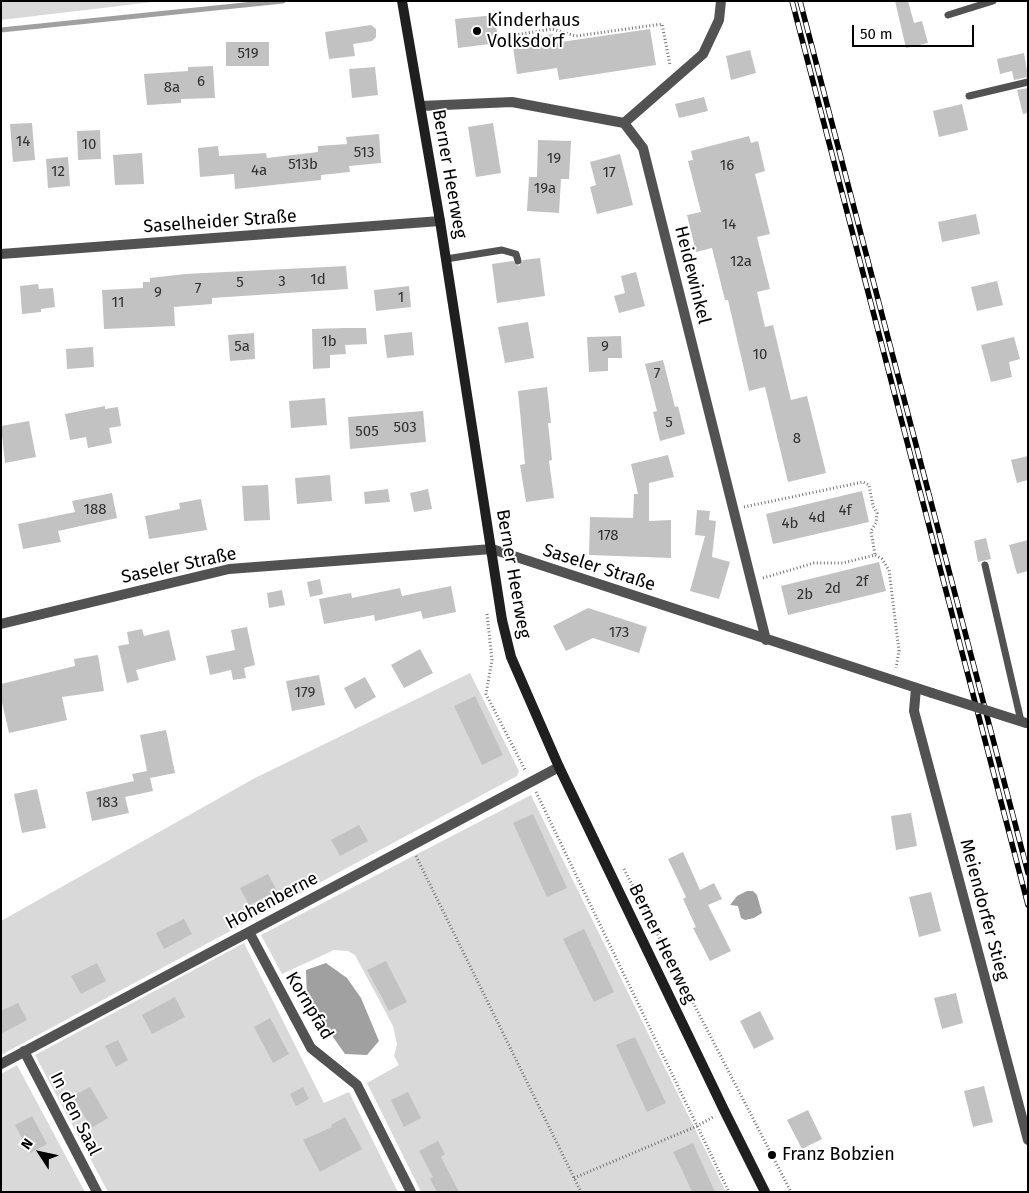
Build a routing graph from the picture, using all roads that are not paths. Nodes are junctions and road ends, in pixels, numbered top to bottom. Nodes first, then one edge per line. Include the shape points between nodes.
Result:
1 (402, 1) edge
2 (721, 1) edge
3 (993, 1) edge
4 (948, 15) dead end
5 (1028, 82) edge
6 (969, 96) dead end
7 (421, 106) junction
8 (624, 123) junction
9 (440, 221) junction
10 (1, 254) edge
11 (446, 259) junction
12 (518, 260) dead end
13 (492, 549) junction
14 (985, 565) dead end
15 (1, 624) edge
16 (766, 640) junction
17 (916, 688) junction
18 (1025, 723) edge
19 (559, 767) junction
20 (249, 932) junction
21 (24, 1051) junction
22 (1, 1064) edge
23 (1028, 1140) edge
24 (97, 1192) edge
25 (411, 1192) edge
26 (765, 1192) edge

1 - 7 main road, Berner Heerweg
2 - 8 street via 719,20 703,54
3 - 4 lane
5 - 6 lane
7 - 8 street via 512,102
7 - 9 main road, Berner Heerweg
8 - 16 street, Heidewinkel via 643,148
9 - 10 street, Saselheider Straße
9 - 11 main road, Berner Heerweg
11 - 12 lane via 502,250 516,254
11 - 13 main road, Berner Heerweg
13 - 15 street, Saseler Straße via 229,569
13 - 16 street, Saseler Straße
13 - 19 main road, Berner Heerweg via 511,657
14 - 18 lane
16 - 17 street, Saseler Straße
17 - 18 street, Saseler Straße, bridge
17 - 23 street, Meiendorfer Stieg via 914,711
19 - 20 street, Hohenberne
19 - 26 main road, Berner Heerweg
20 - 21 street, Hohenberne
20 - 25 street, Kornpfad via 311,1048 357,1085
21 - 22 street, Hohenberne
21 - 24 street, In den Saal

